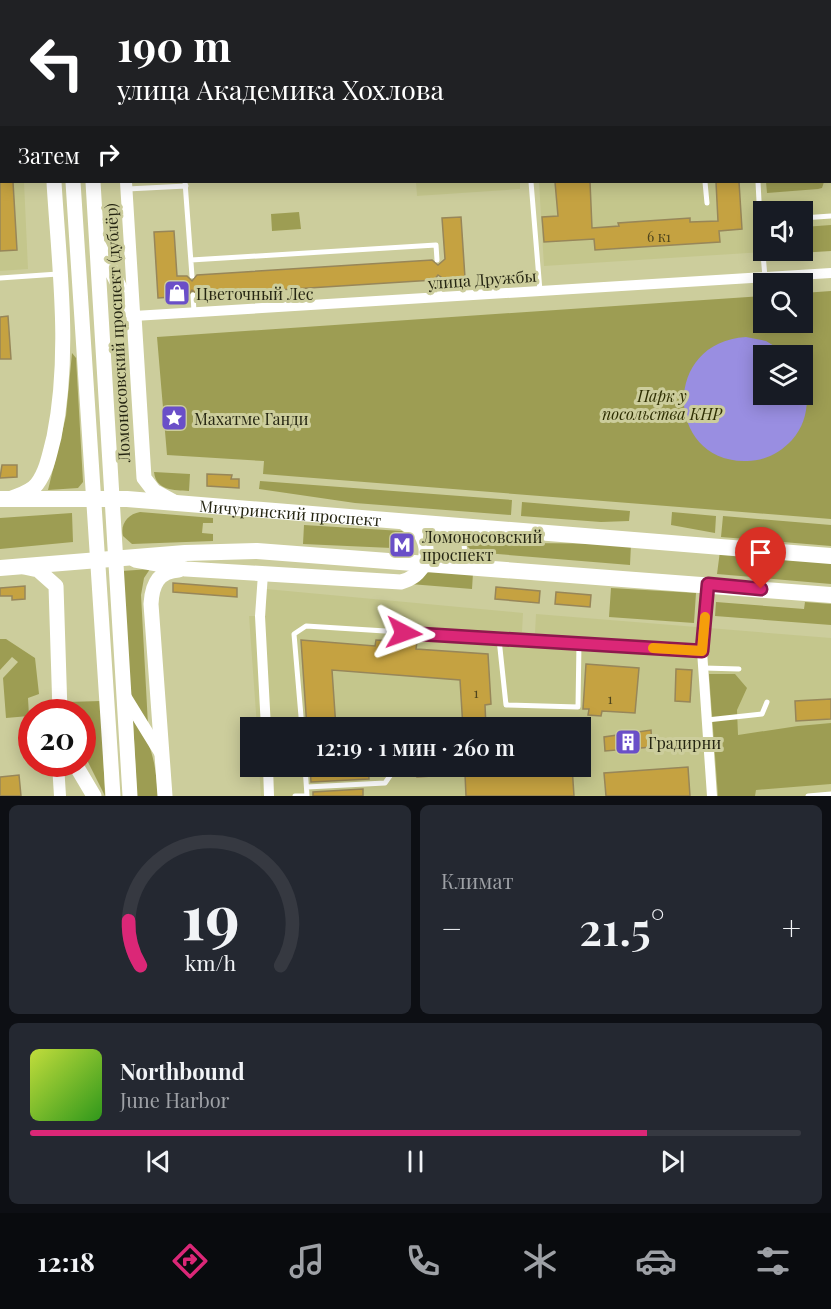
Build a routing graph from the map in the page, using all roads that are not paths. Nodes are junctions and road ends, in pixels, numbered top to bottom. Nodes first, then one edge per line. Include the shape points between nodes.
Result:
1 (54, 183) edge
2 (73, 183) edge
3 (93, 183) edge
4 (531, 183) edge
5 (705, 183) edge
6 (758, 183) edge
7 (186, 184) edge
8 (127, 185) edge
9 (760, 201) edge
10 (706, 203) dead end
11 (831, 216) edge
12 (813, 217) edge
13 (97, 242) junction
14 (191, 260) junction
15 (437, 260) dead end
16 (831, 273) edge
17 (60, 274) junction
18 (813, 274) edge
19 (192, 276) dead end
20 (0, 278) edge
21 (753, 278) edge
22 (439, 280) dead end
23 (540, 291) junction
24 (193, 296) dead end
25 (440, 297) junction
26 (62, 306) junction
27 (194, 312) junction
28 (134, 316) junction
29 (88, 396) junction
30 (94, 497) junction
31 (112, 498) junction
32 (5, 499) edge
33 (176, 503) junction
34 (403, 522) junction
35 (482, 529) junction
36 (831, 556) edge
37 (122, 559) junction
38 (93, 562) junction
39 (424, 563) junction
40 (24, 567) junction
41 (479, 567) junction
42 (0, 568) edge
43 (186, 569) junction
44 (263, 574) junction
45 (708, 584) junction
46 (831, 595) edge
47 (117, 602) junction
48 (101, 603) junction
49 (499, 639) junction
50 (579, 643) junction
51 (702, 651) junction
52 (704, 668) junction
53 (740, 669) dead end
54 (123, 693) junction
55 (59, 699) edge
56 (767, 702) dead end
57 (265, 717) edge
58 (301, 717) edge
59 (707, 720) junction
60 (162, 756) junction
61 (59, 777) edge
62 (83, 777) edge
63 (268, 777) edge
64 (306, 777) edge
65 (390, 777) edge
66 (307, 787) junction
67 (831, 794) edge
68 (60, 796) edge
69 (94, 796) edge
70 (113, 796) edge
71 (130, 796) edge
72 (165, 796) edge
73 (269, 796) edge
74 (296, 796) edge
75 (307, 796) edge
76 (712, 796) edge
77 (808, 796) edge

1 - 17 main road
2 - 29 main road
3 - 13 main road
4 - 23 lane
5 - 10 lane
6 - 9 lane
7 - 8 lane
7 - 14 lane
8 - 28 street, Ломоносовский проспект (дублёр)
11 - 12 lane
13 - 28 main road
13 - 31 main road
14 - 15 lane via 436,244
14 - 19 lane
16 - 18 street, улица Дружбы
17 - 20 lane
17 - 26 main road
21 - 23 street, улица Дружбы
22 - 25 lane
23 - 25 street, улица Дружбы
24 - 27 lane
25 - 27 street, улица Дружбы
26 - 29 main road
26 - 32 main road via 62,386 49,456 33,489
27 - 28 street, улица Дружбы
28 - 33 main road, Ломоносовский проспект (дублёр) via 142,471 147,484
29 - 30 main road
30 - 31 main road, Мичуринский проспект
30 - 32 main road, Мичуринский проспект
30 - 38 main road
31 - 33 main road, Мичуринский проспект
31 - 37 main road
33 - 34 main road, Мичуринский проспект
34 - 35 main road, Мичуринский проспект
34 - 39 main road via 416,529 424,540
35 - 36 main road, Мичуринский проспект
35 - 41 lane via 469,535 464,550 468,560
37 - 38 main road
37 - 39 main road via 257,551
37 - 43 main road
37 - 47 main road
38 - 40 main road
38 - 48 main road
39 - 41 main road
39 - 44 main road via 413,577 401,582
40 - 42 main road
40 - 55 main road via 38,570 57,589
41 - 45 main road
43 - 44 main road
43 - 60 main road via 164,573 152,592
44 - 57 street via 260,616
45 - 46 main road
45 - 51 street
47 - 48 lane
47 - 54 main road
48 - 70 main road
49 - 50 lane
49 - 50 lane via 506,705 578,707
49 - 58 lane via 306,626 294,634
50 - 51 lane
51 - 52 street
52 - 53 lane
52 - 59 street
54 - 60 street
54 - 71 main road
56 - 59 lane via 762,714
59 - 76 street
60 - 72 main road
61 - 68 street
62 - 69 main road
63 - 73 street
64 - 66 lane
65 - 66 lane via 385,783
66 - 75 lane
67 - 77 lane
74 - 75 lane

